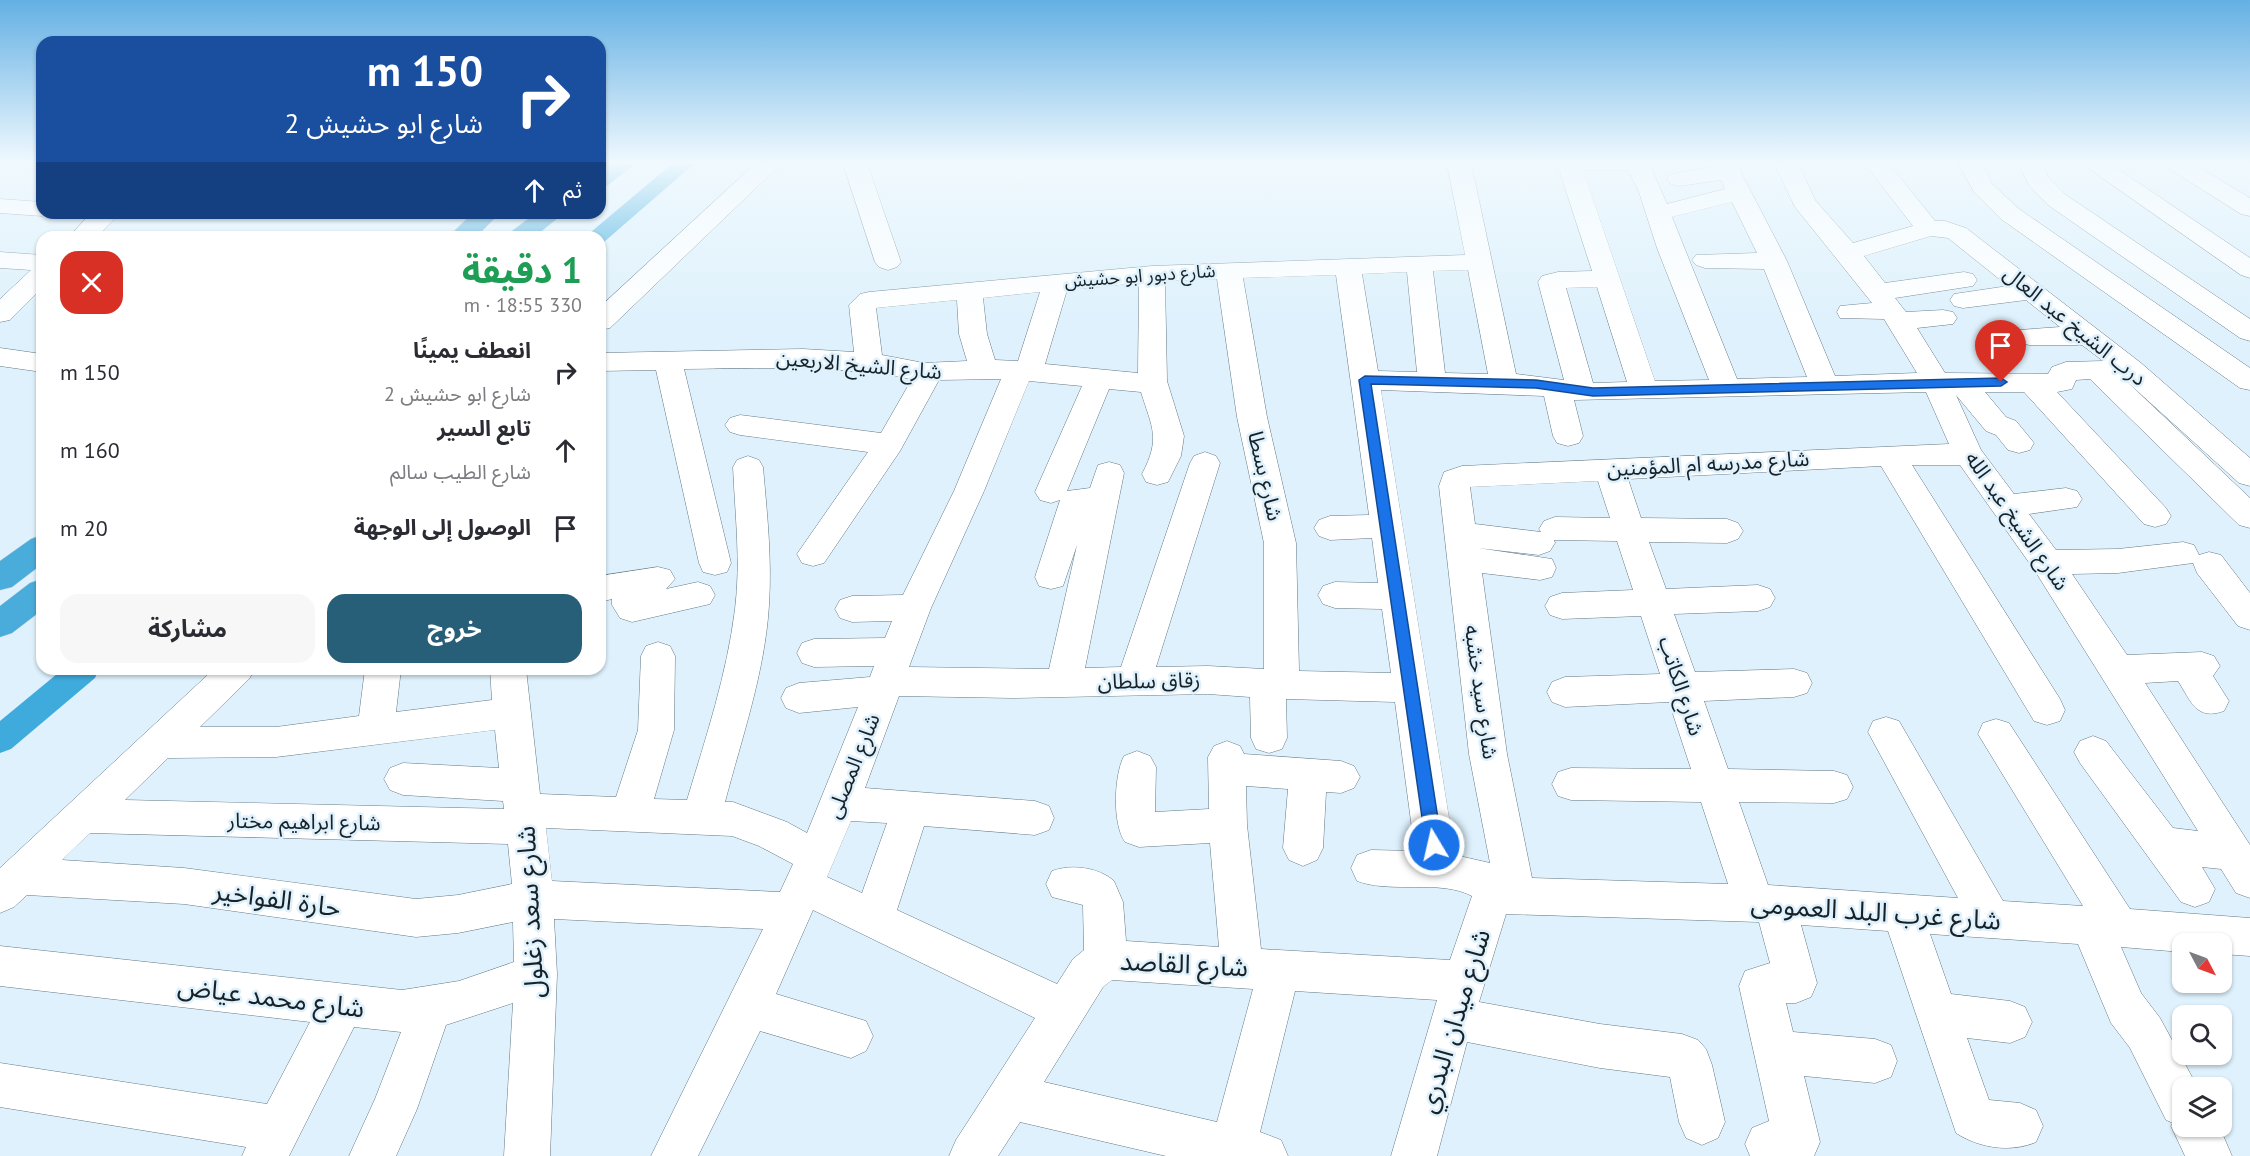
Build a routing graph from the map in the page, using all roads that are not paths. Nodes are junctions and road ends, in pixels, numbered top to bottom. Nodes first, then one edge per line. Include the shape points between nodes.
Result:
1 (712, 217) edge
2 (873, 217) edge
3 (1470, 217) edge
4 (1587, 217) edge
5 (1661, 217) edge
6 (1751, 217) edge
7 (1817, 217) edge
8 (1919, 217) edge
9 (2016, 217) edge
10 (2082, 217) edge
11 (2172, 217) edge
12 (102, 219) edge
13 (481, 219) edge
14 (543, 219) edge
15 (1929, 230) junction
16 (89, 231) edge
17 (468, 231) edge
18 (526, 231) edge
19 (1848, 253) junction
20 (0, 260) edge
21 (1705, 260) dead end
22 (1774, 261) junction
23 (888, 262) dead end
24 (1480, 262) junction
25 (36, 263) edge
26 (1419, 264) junction
27 (1348, 266) junction
28 (1229, 270) junction
29 (2250, 270) edge
30 (1152, 274) junction
31 (1607, 279) junction
32 (36, 280) edge
33 (1056, 282) junction
34 (969, 291) junction
35 (2032, 291) junction
36 (1957, 299) junction
37 (1889, 308) junction
38 (1850, 312) dead end
39 (0, 314) edge
40 (606, 316) edge
41 (2250, 332) edge
42 (2029, 336) dead end
43 (2090, 336) junction
44 (0, 357) edge
45 (2004, 360) dead end
46 (668, 361) junction
47 (36, 362) edge
48 (606, 362) edge
49 (869, 362) junction
50 (2131, 369) junction
51 (1010, 370) junction
52 (2097, 370) junction
53 (930, 372) junction
54 (1099, 379) junction
55 (1365, 380) junction
56 (2249, 380) edge
57 (1432, 382) junction
58 (1948, 382) junction
59 (2026, 382) junction
60 (1504, 383) junction
61 (1153, 384) junction
62 (1825, 386) junction
63 (1727, 388) junction
64 (1568, 390) junction
65 (1644, 391) junction
66 (740, 425) dead end
67 (1568, 436) dead end
68 (2018, 437) dead end
69 (889, 444) junction
70 (1968, 454) junction
71 (1890, 455) junction
72 (1205, 463) dead end
73 (748, 466) dead end
74 (1609, 470) junction
75 (1157, 474) dead end
76 (2250, 475) edge
77 (1454, 486) joint
78 (1051, 492) dead end
79 (2066, 499) dead end
80 (2006, 506) junction
81 (2155, 516) dead end
82 (2250, 517) edge
83 (1387, 526) junction
84 (1330, 528) dead end
85 (1629, 530) junction
86 (1727, 531) dead end
87 (1461, 547) junction
88 (36, 551) edge
89 (813, 554) dead end
90 (2047, 562) junction
91 (716, 563) dead end
92 (1051, 577) dead end
93 (0, 578) edge
94 (629, 584) edge
95 (698, 595) dead end
96 (1335, 595) dead end
97 (1396, 596) junction
98 (36, 597) edge
99 (1758, 598) dead end
100 (1654, 604) junction
101 (1562, 606) dead end
102 (914, 608) junction
103 (852, 609) dead end
104 (2250, 617) edge
105 (0, 624) edge
106 (814, 653) dead end
107 (658, 656) dead end
108 (2118, 670) junction
109 (890, 674) junction
110 (234, 675) edge
111 (382, 675) edge
112 (508, 675) edge
113 (1134, 681) junction
114 (1064, 682) junction
115 (1794, 683) dead end
116 (1275, 684) junction
117 (1410, 687) junction
118 (1682, 689) junction
119 (1565, 692) dead end
120 (799, 698) dead end
121 (2211, 701) dead end
122 (2047, 710) dead end
123 (510, 713) junction
124 (376, 730) junction
125 (1886, 732) dead end
126 (1996, 734) dead end
127 (1269, 738) dead end
128 (159, 743) junction
129 (2093, 752) dead end
130 (1137, 767) dead end
131 (403, 779) dead end
132 (1570, 784) dead end
133 (1714, 786) junction
134 (1834, 787) dead end
135 (840, 803) junction
136 (524, 808) junction
137 (911, 808) junction
138 (630, 813) junction
139 (82, 816) junction
140 (702, 816) junction
141 (1035, 818) dead end
142 (1228, 825) junction
143 (2161, 844) junction
144 (1303, 848) dead end
145 (2241, 867) edge
146 (1371, 868) dead end
147 (1440, 870) junction
148 (803, 884) junction
149 (1066, 884) dead end
150 (10, 885) edge
151 (2195, 889) dead end
152 (1509, 895) junction
153 (533, 899) junction
154 (1764, 904) junction
155 (1902, 912) junction
156 (874, 919) junction
157 (1991, 919) junction
158 (2105, 927) junction
159 (2249, 940) edge
160 (1105, 960) junction
161 (0, 966) edge
162 (1261, 968) junction
163 (536, 974) junction
164 (1458, 999) junction
165 (342, 1005) junction
166 (749, 1007) junction
167 (431, 1008) junction
168 (1065, 1010) junction
169 (1936, 1014) junction
170 (2010, 1022) dead end
171 (852, 1036) dead end
172 (1776, 1052) junction
173 (1875, 1061) dead end
174 (0, 1084) edge
175 (2172, 1085) edge
176 (1010, 1096) junction
177 (1702, 1122) dead end
178 (2020, 1126) dead end
179 (2200, 1137) edge
180 (272, 1143) edge
181 (1768, 1144) dead end
182 (1249, 1152) edge
183 (372, 1156) edge
184 (527, 1156) edge
185 (675, 1156) edge
186 (972, 1156) edge
187 (1414, 1156) edge
188 (2209, 1156) edge

1 - 40 street
2 - 23 street
3 - 24 street
4 - 31 street
5 - 63 street
6 - 22 street
7 - 19 street, شارع الشيخ عبد الله
8 - 15 street
9 - 56 street
10 - 41 street
11 - 29 street
12 - 16 street
13 - 17 highway
14 - 18 highway
15 - 19 street
15 - 35 street, درب الشيخ عبد العال via 1954,231
19 - 37 street, شارع الشيخ عبد الله
20 - 25 street
21 - 22 street
22 - 62 street
24 - 26 street, شارع دبور ابو حشيش
24 - 60 street
26 - 27 street, شارع دبور ابو حشيش
26 - 57 street
27 - 28 street, شارع دبور ابو حشيش
27 - 55 street
28 - 30 street, شارع دبور ابو حشيش
28 - 116 street, شارع بسطا via 1252,417 1280,543
30 - 33 street, شارع دبور ابو حشيش
30 - 61 street via 1149,333
31 - 64 street via 1551,282
31 - 65 street
32 - 39 street
33 - 34 street, شارع دبور ابو حشيش
33 - 51 street, شارع المصلى
34 - 49 street, شارع دبور ابو حشيش via 863,302
34 - 51 street via 973,334
35 - 36 street
35 - 43 street, درب الشيخ عبد العال
36 - 37 street
36 - 37 street
37 - 38 street
37 - 58 street, شارع الشيخ عبد الله via 1917,348
42 - 43 street
43 - 50 street, درب الشيخ عبد العال
44 - 47 street
45 - 59 street
46 - 48 street, شارع الشيخ الاربعين
46 - 49 street, شارع الشيخ الاربعين via 757,357
46 - 91 street
49 - 53 street, شارع الشيخ الاربعين
50 - 52 street
50 - 76 street, درب الشيخ عبد العال
51 - 53 street, شارع الشيخ الاربعين
51 - 54 street, شارع الشيخ الاربعين
51 - 102 street, شارع المصلى via 969,491
52 - 59 street via 2064,371 2060,382
52 - 82 street
53 - 69 street
54 - 61 street, شارع الشيخ الاربعين
54 - 78 street
55 - 57 street
55 - 83 street
57 - 60 street
58 - 59 street
58 - 62 street
58 - 68 street via 1996,424
58 - 70 street, شارع الشيخ عبد الله
59 - 81 street
60 - 64 street
61 - 75 street via 1169,431 1166,457
62 - 63 street
63 - 65 street
64 - 65 street
64 - 67 street
66 - 69 street
69 - 89 street
70 - 71 street, شارع مدرسه ام المؤمنين
70 - 80 street, شارع الشيخ عبد الله
71 - 74 street, شارع مدرسه ام المؤمنين
71 - 122 street
72 - 113 street
73 - 140 street via 754,577 750,620 738,685
74 - 77 street, شارع مدرسه ام المؤمنين via 1462,477 1455,480
74 - 85 street, شارع الكاتب
77 - 87 street, شارع سيد خشبه
79 - 80 street
80 - 90 street, شارع الشيخ عبد الله
83 - 84 street
83 - 97 street
85 - 86 street
85 - 87 street via 1545,547
85 - 100 street, شارع الكاتب
87 - 152 street, شارع سيد خشبه
88 - 93 highway
90 - 104 street via 2196,559
90 - 108 street, شارع الشيخ عبد الله
92 - 114 street via 1076,499 1106,487
94 - 95 street via 632,609
96 - 97 street
97 - 117 street
98 - 105 highway
99 - 100 street
100 - 101 street
100 - 118 street, شارع الكاتب
102 - 103 street
102 - 109 street, شارع المصلى
106 - 109 street
107 - 138 street via 656,730
108 - 121 street via 2195,666
108 - 145 street, شارع الشيخ عبد الله
109 - 114 street, زقاق سلطان
109 - 120 street
109 - 135 street, شارع المصلى
110 - 128 street
111 - 124 street
112 - 123 street, شارع سعد زغلول
113 - 114 street, زقاق سلطان
113 - 116 street, زقاق سلطان
115 - 118 street
116 - 117 street, زقاق سلطان
116 - 127 street, شارع بسطا
117 - 147 street
118 - 119 street
118 - 133 street, شارع الكاتب
123 - 124 street
123 - 136 street, شارع سعد زغلول
124 - 128 street via 276,742
125 - 157 street
126 - 158 street
128 - 139 street
129 - 143 street
130 - 142 street via 1139,830
131 - 136 street
132 - 133 street
133 - 134 street
133 - 154 street, شارع الكاتب
135 - 137 street
135 - 148 street, شارع المصلى
136 - 138 street
136 - 139 street, شارع ابراهيم مختار
136 - 153 street, شارع سعد زغلول
137 - 141 street
137 - 156 street
138 - 140 street
139 - 150 street
140 - 148 street via 754,825
142 - 144 street via 1227,763 1324,776
142 - 162 street
143 - 145 street
143 - 151 street
146 - 147 street
147 - 152 street via 1479,877
148 - 153 street, حارة الفواخير
148 - 156 street
148 - 166 street, شارع المصلى
149 - 160 street via 1100,895 1106,932
150 - 153 street, حارة الفواخير via 184,886 416,918
152 - 154 street, شارع غرب البلد العمومى
152 - 164 street, شارع ميدان البدري via 1490,901
153 - 163 street, شارع سعد زغلول
154 - 155 street, شارع غرب البلد العمومى
154 - 172 street, شارع الكاتب via 1796,981 1793,985 1760,986
155 - 157 street, شارع غرب البلد العمومى
155 - 169 street
156 - 168 street
157 - 158 street, شارع غرب البلد العمومى
158 - 159 street, شارع غرب البلد العمومى
158 - 175 street via 2126,1008 2145,1033
160 - 162 street, شارع القاصد
160 - 168 street, شارع القاصد via 1092,967
161 - 165 street, شارع محمد عياض
162 - 164 street, شارع القاصد
162 - 182 street
163 - 167 street, شارع محمد عياض
163 - 184 street, شارع سعد زغلول
164 - 177 street, شارع القاصد via 1600,1046 1682,1056 1690,1065
164 - 187 street, شارع ميدان البدري
165 - 167 street, شارع محمد عياض via 402,1011
165 - 180 street
166 - 171 street
166 - 185 street, شارع المصلى
167 - 183 street via 394,1109
168 - 176 street, شارع القاصد
169 - 170 street
169 - 178 street via 1972,1117 1980,1122
172 - 173 street
172 - 181 street via 1797,1142 1793,1146
174 - 180 street
176 - 182 street
176 - 186 street, شارع القاصد
179 - 188 street

